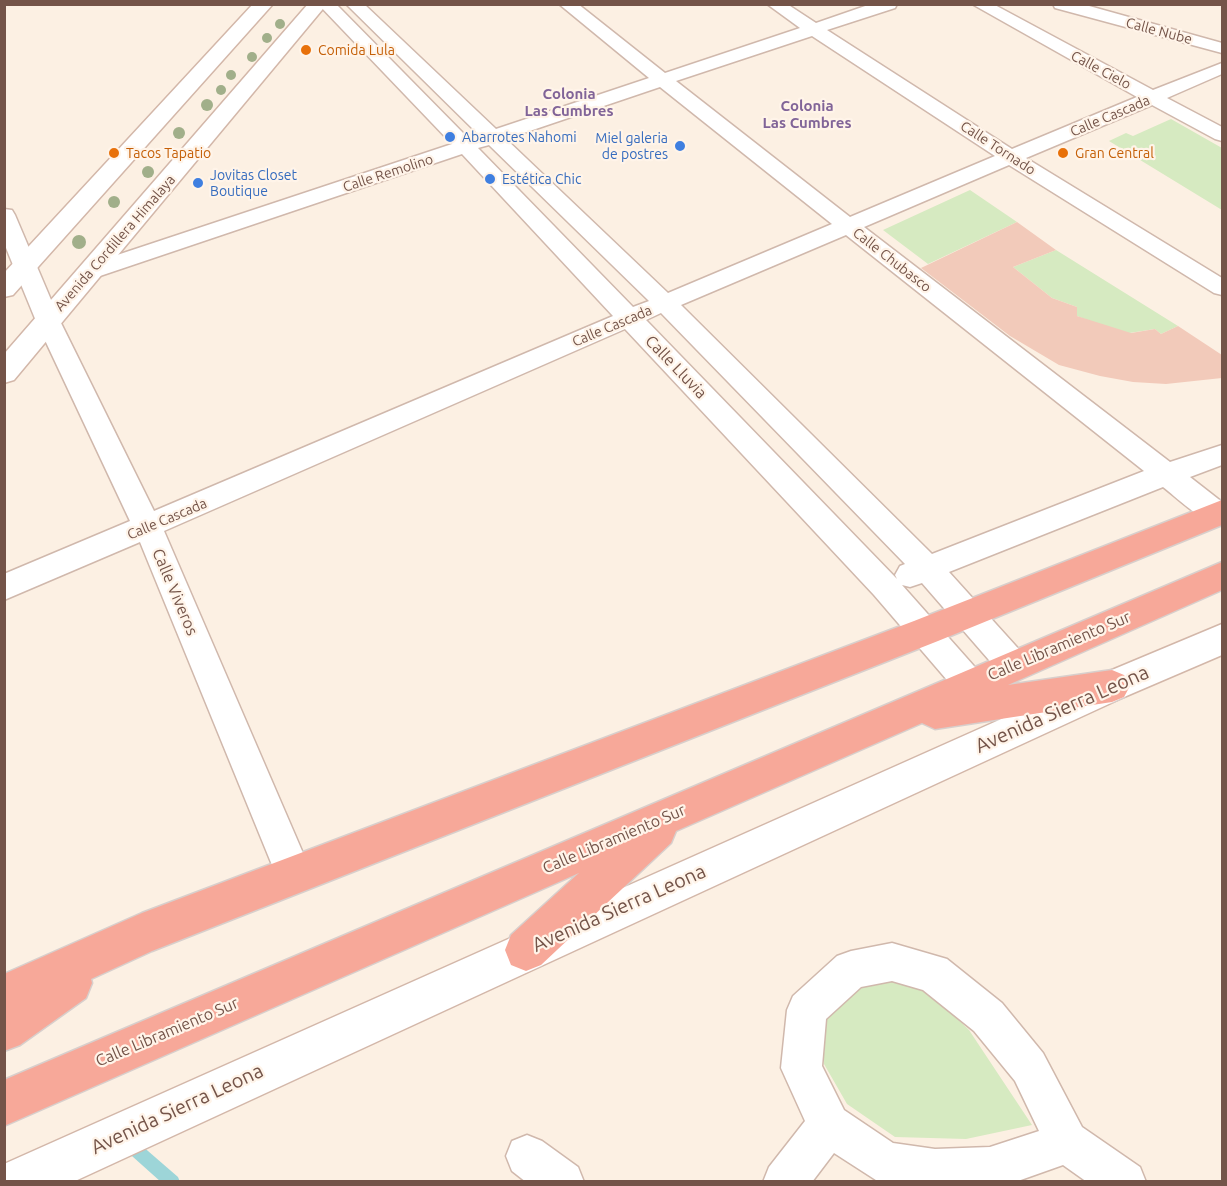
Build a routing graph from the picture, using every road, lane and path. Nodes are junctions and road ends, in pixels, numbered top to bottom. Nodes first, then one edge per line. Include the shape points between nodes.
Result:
1 (264, 4) edge
2 (318, 4) edge
3 (326, 4) edge
4 (354, 4) edge
5 (567, 4) edge
6 (775, 4) edge
7 (888, 4) edge
8 (980, 4) edge
9 (1061, 4) edge
10 (814, 30) junction
11 (1222, 48) edge
12 (1222, 68) edge
13 (663, 80) junction
14 (1154, 98) junction
15 (1222, 135) edge
16 (494, 138) junction
17 (466, 147) junction
18 (1012, 158) junction
19 (4, 214) edge
20 (848, 226) junction
21 (25, 267) junction
22 (92, 271) junction
23 (1222, 288) edge
24 (4, 289) edge
25 (665, 303) junction
26 (629, 318) junction
27 (48, 321) junction
28 (4, 373) edge
29 (1222, 455) edge
30 (1169, 473) junction
31 (1220, 513) edge
32 (148, 528) junction
33 (927, 568) junction
34 (1222, 576) edge
35 (885, 586) junction
36 (4, 588) edge
37 (969, 614) junction
38 (926, 631) junction
39 (1222, 639) edge
40 (1013, 665) junction
41 (970, 684) junction
42 (1112, 686) junction
43 (892, 718) junction
44 (675, 813) junction
45 (294, 874) junction
46 (142, 934) junction
47 (526, 950) junction
48 (4, 996) edge
49 (4, 1029) edge
50 (4, 1103) edge
51 (829, 1125) junction
52 (1067, 1142) junction
53 (527, 1156) dead end
54 (18, 1182) edge
55 (563, 1182) edge
56 (784, 1182) edge
57 (1125, 1182) edge

1 - 21 main road
2 - 22 main road, Avenida Cordillera Himalaya
3 - 17 street, Calle Lluvia
4 - 16 street
5 - 13 street, Calle Chubasco
6 - 10 street, Calle Tornado
7 - 10 street, Calle Remolino
8 - 14 street, Calle Cielo
9 - 11 street, Calle Nube
10 - 13 street, Calle Remolino
10 - 18 street, Calle Tornado
12 - 14 street, Calle Cascada
13 - 16 street, Calle Remolino
13 - 20 street, Calle Chubasco
14 - 15 street, Calle Cielo
14 - 18 street, Calle Cascada
16 - 17 street, Calle Remolino
16 - 25 street
17 - 22 street, Calle Remolino
17 - 26 street, Calle Lluvia
18 - 20 street, Calle Cascada
18 - 23 street, Calle Tornado
19 - 21 street, Calle Viveros
20 - 25 street, Calle Cascada
20 - 30 street, Calle Chubasco
21 - 24 main road
21 - 27 street, Calle Viveros
22 - 27 main road, Avenida Cordillera Himalaya
25 - 26 street, Calle Cascada
25 - 33 street
26 - 32 street, Calle Cascada
26 - 35 street, Calle Lluvia
27 - 28 main road, Avenida Cordillera Himalaya
27 - 32 street, Calle Viveros
29 - 30 street
30 - 31 street, Calle Chubasco
30 - 33 street
31 - 37 highway
32 - 36 street, Calle Cascada
32 - 45 street, Calle Viveros
33 - 35 street
33 - 37 street
34 - 40 highway, Calle Libramiento Sur
35 - 38 street, Calle Lluvia
37 - 38 highway
37 - 40 street
38 - 41 street, Calle Lluvia
38 - 45 highway
39 - 42 main road, Avenida Sierra Leona
40 - 41 highway, Calle Libramiento Sur
41 - 43 highway, Calle Libramiento Sur
42 - 43 highway
42 - 47 main road, Avenida Sierra Leona
43 - 44 highway, Calle Libramiento Sur
44 - 47 highway
44 - 50 highway, Calle Libramiento Sur
45 - 46 highway
46 - 48 highway
46 - 49 highway
47 - 54 main road, Avenida Sierra Leona
51 - 52 street via 886,1163 935,1171 990,1169
51 - 52 street via 801,1068 807,1010 851,970 892,962 933,974 988,1017 1029,1067
51 - 56 street
52 - 57 street
53 - 55 street

